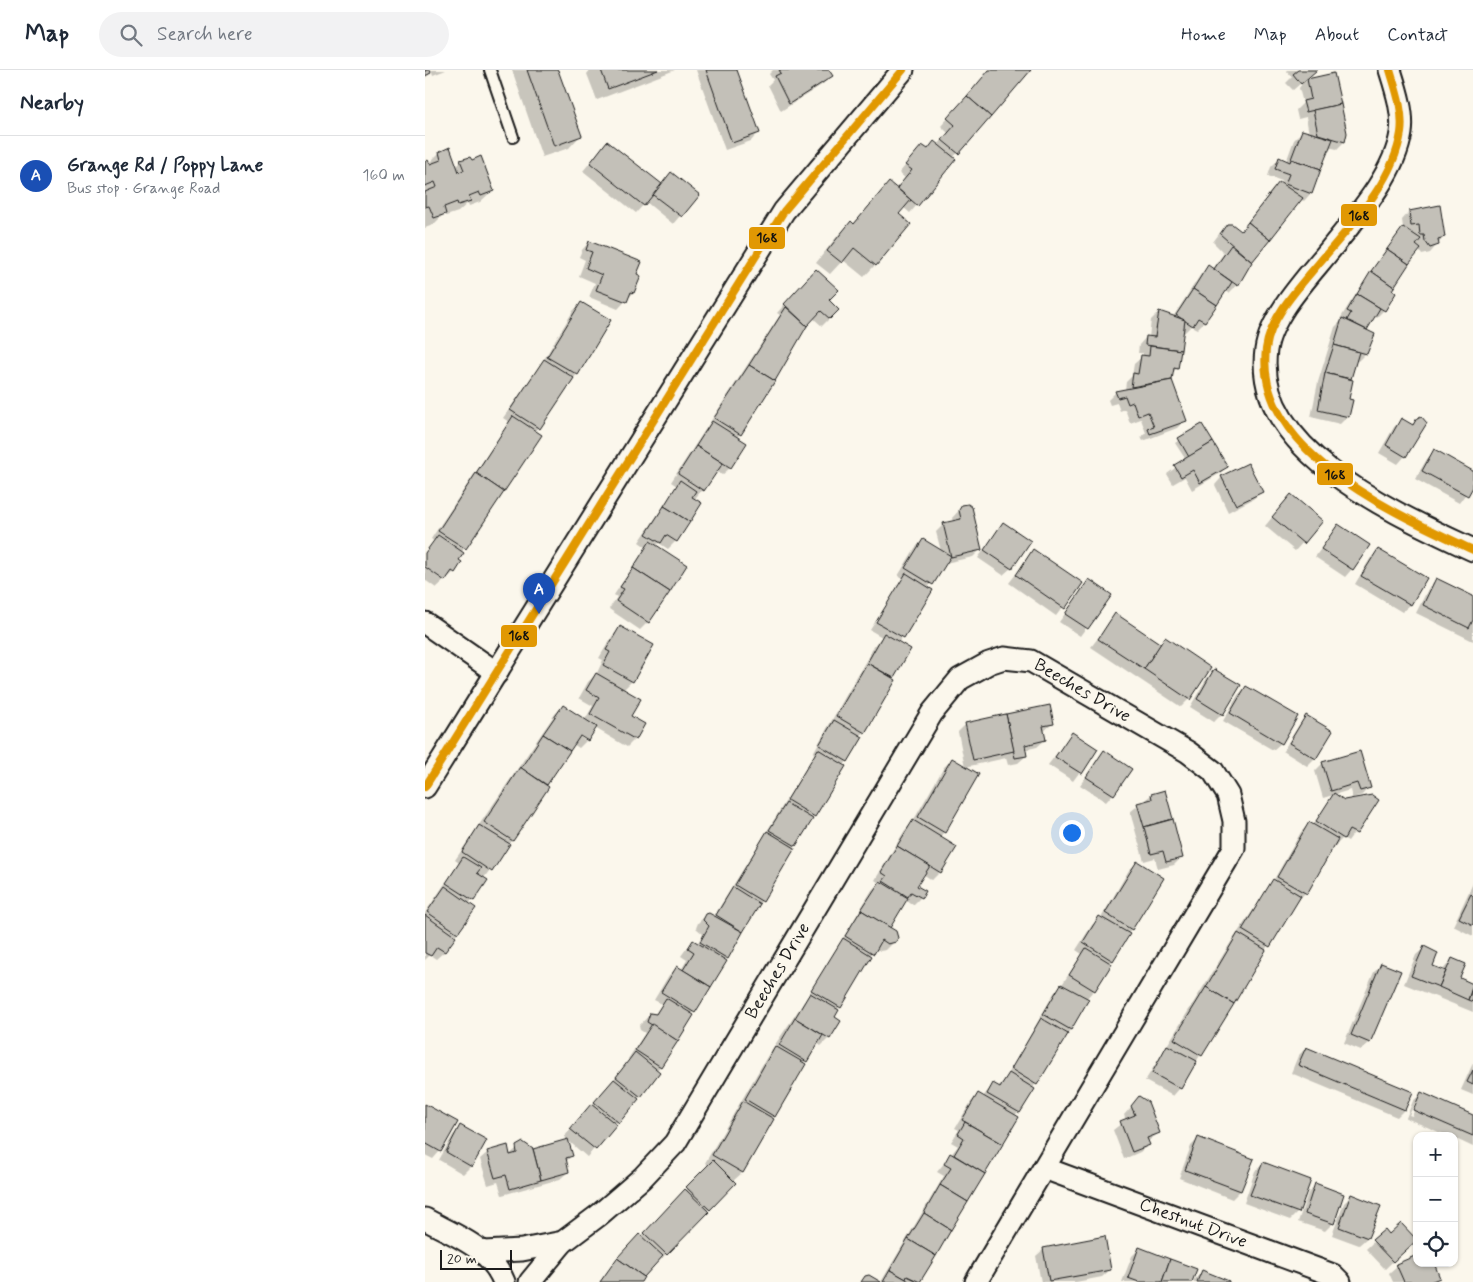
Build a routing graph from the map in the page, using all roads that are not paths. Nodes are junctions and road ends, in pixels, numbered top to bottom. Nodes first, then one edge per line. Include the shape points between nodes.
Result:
1 (490, 70) edge
2 (903, 70) edge
3 (1390, 70) edge
4 (513, 137) dead end
5 (1473, 550) edge
6 (425, 623) edge
7 (497, 673) junction
8 (425, 787) edge
9 (1044, 1168) junction
10 (425, 1219) edge
11 (563, 1242) junction
12 (484, 1252) junction
13 (504, 1282) edge
14 (530, 1282) edge
15 (976, 1282) edge
16 (1340, 1282) edge

1 - 4 lane
2 - 7 street via 784,211
3 - 5 street via 1400,110 1401,133 1395,151 1367,204 1281,312 1266,349 1267,378 1279,416 1328,469 1388,509
6 - 7 street
7 - 8 street
9 - 11 street, Beeches Drive via 1225,865 1234,848 1233,820 1228,795 1213,771 1188,752 1031,661 1005,658 960,679 932,713 675,1143 642,1178
9 - 15 street, Beeches Drive
9 - 16 street, Chestnut Drive via 1333,1275
10 - 12 street
11 - 12 street, Beeches Drive via 521,1250
11 - 14 street, Beeches Drive
12 - 13 street via 498,1266

